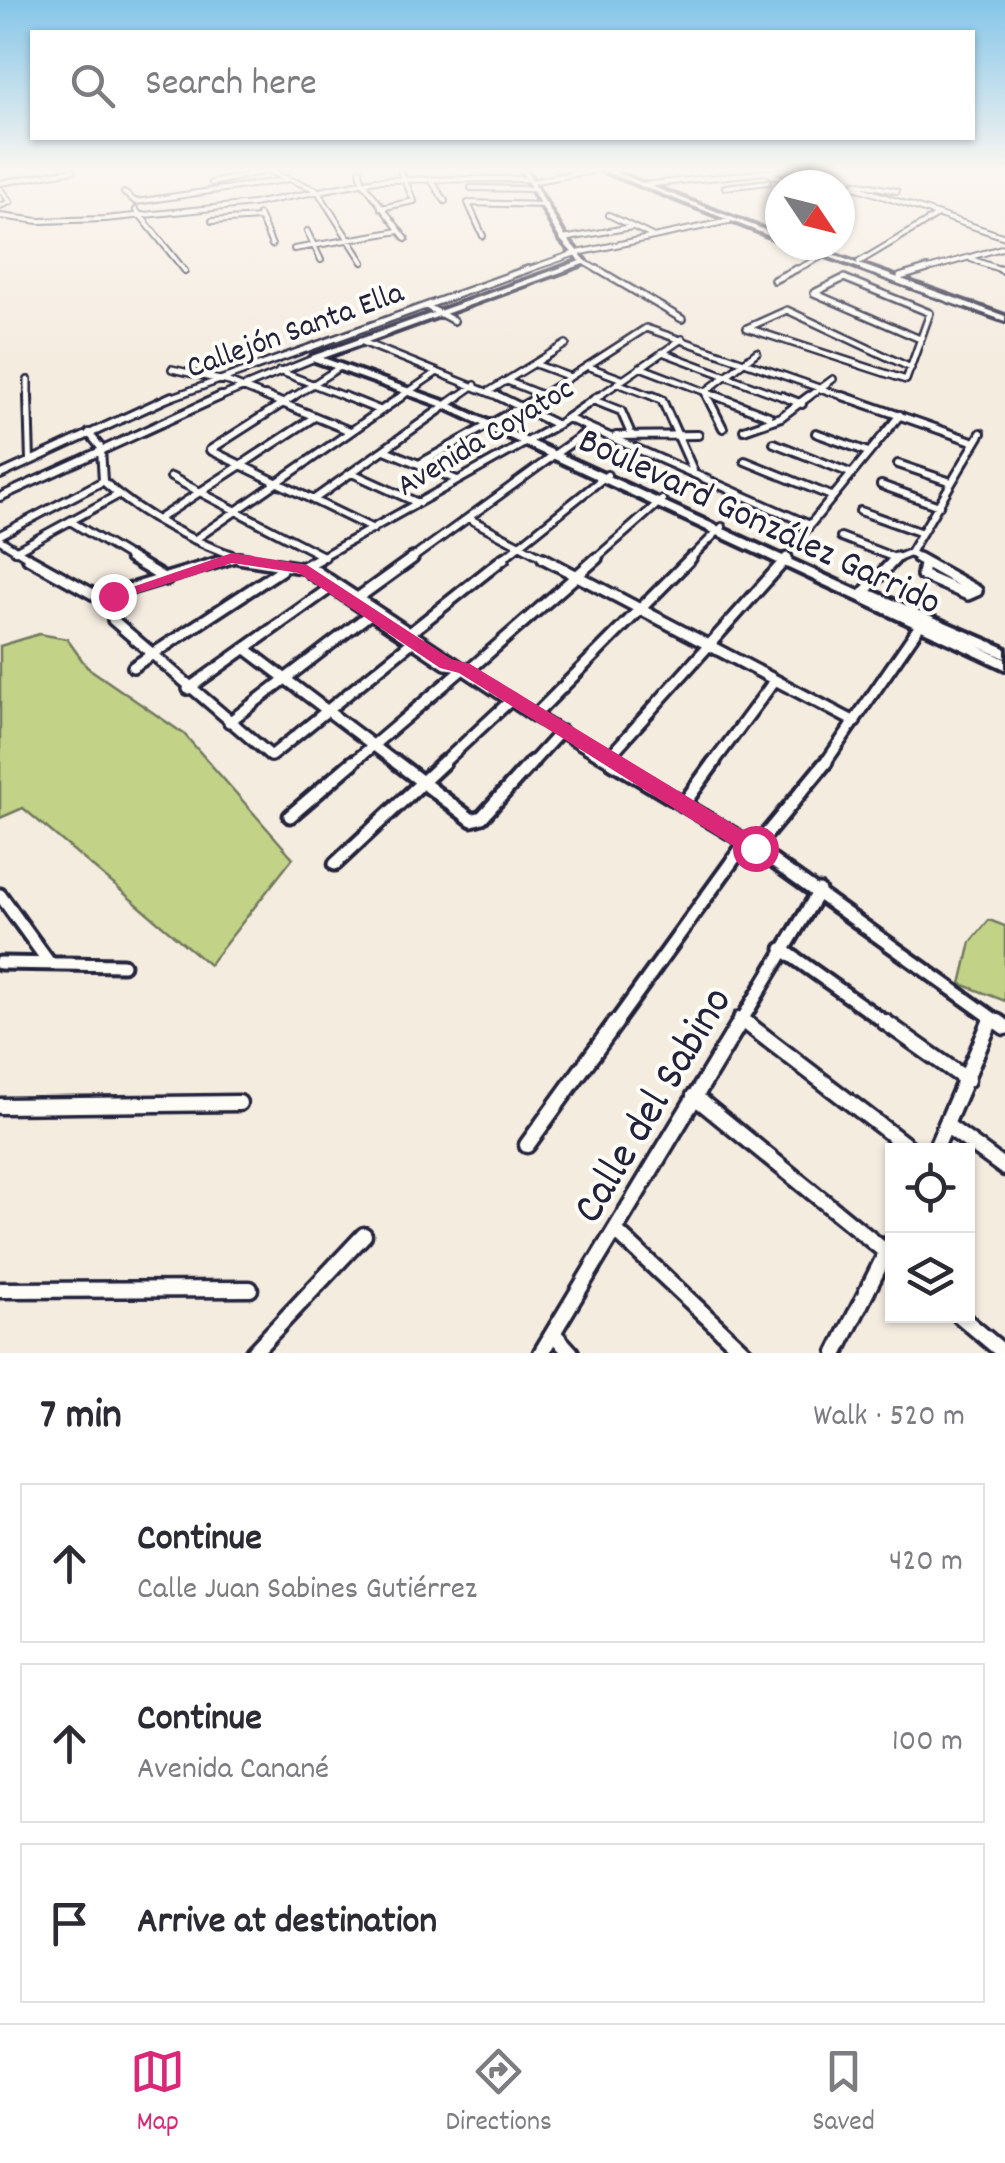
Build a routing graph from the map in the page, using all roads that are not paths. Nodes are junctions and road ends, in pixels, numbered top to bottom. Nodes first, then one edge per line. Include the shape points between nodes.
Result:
1 (153, 233) edge
2 (267, 233) edge
3 (308, 233) edge
4 (345, 233) edge
5 (386, 233) edge
6 (401, 233) edge
7 (481, 233) edge
8 (560, 233) edge
9 (597, 233) edge
10 (646, 233) edge
11 (672, 233) edge
12 (905, 233) edge
13 (482, 236) dead end
14 (654, 237) junction
15 (406, 239) dead end
16 (563, 239) junction
17 (351, 242) junction
18 (272, 245) dead end
19 (1005, 247) edge
20 (315, 248) junction
21 (294, 249) dead end
22 (986, 253) junction
23 (573, 254) junction
24 (968, 258) junction
25 (322, 260) dead end
26 (814, 260) edge
27 (847, 260) edge
28 (849, 260) edge
29 (1005, 260) edge
30 (364, 262) dead end
31 (584, 262) junction
32 (854, 262) junction
33 (185, 270) dead end
34 (1005, 272) edge
35 (774, 280) dead end
36 (898, 281) junction
37 (884, 295) junction
38 (964, 305) junction
39 (426, 306) junction
40 (438, 314) junction
41 (1005, 317) edge
42 (682, 320) dead end
43 (454, 321) dead end
44 (646, 328) joint
45 (682, 339) junction
46 (920, 339) junction
47 (360, 341) junction
48 (566, 344) dead end
49 (294, 350) junction
50 (662, 352) junction
51 (757, 352) dead end
52 (315, 358) junction
53 (746, 360) junction
54 (535, 364) junction
55 (587, 366) junction
56 (340, 367) junction
57 (640, 367) junction
58 (912, 368) junction
59 (172, 369) dead end
60 (279, 372) junction
61 (436, 373) junction
62 (726, 376) junction
63 (570, 377) junction
64 (833, 379) dead end
65 (28, 380) dead end
66 (212, 380) junction
67 (507, 381) junction
68 (620, 381) junction
69 (311, 384) junction
70 (475, 385) junction
71 (240, 387) junction
72 (823, 388) junction
73 (408, 390) junction
74 (488, 392) junction
75 (705, 392) junction
76 (542, 396) junction
77 (593, 400) junction
78 (280, 404) junction
79 (802, 404) junction
80 (446, 405) junction
81 (522, 408) junction
82 (379, 410) junction
83 (900, 415) junction
84 (769, 416) dead end
85 (312, 418) junction
86 (567, 418) junction
87 (557, 425) junction
88 (490, 426) junction
89 (722, 428) dead end
90 (591, 429) junction
91 (744, 430) dead end
92 (350, 432) junction
93 (89, 433) junction
94 (816, 433) dead end
95 (981, 433) dead end
96 (698, 435) dead end
97 (608, 436) junction
98 (632, 436) junction
99 (678, 436) junction
100 (525, 442) junction
101 (976, 442) junction
102 (774, 443) dead end
103 (101, 448) junction
104 (210, 450) joint
105 (385, 450) junction
106 (868, 452) junction
107 (551, 455) junction
108 (30, 460) junction
109 (746, 461) dead end
110 (419, 464) junction
111 (898, 464) dead end
112 (240, 467) junction
113 (536, 468) joint
114 (693, 470) junction
115 (352, 473) junction
116 (850, 474) junction
117 (0, 475) edge
118 (605, 477) junction
119 (172, 478) dead end
120 (457, 480) junction
121 (103, 481) junction
122 (951, 482) junction
123 (278, 483) junction
124 (881, 485) dead end
125 (202, 492) junction
126 (118, 495) junction
127 (832, 496) junction
128 (0, 497) edge
129 (313, 500) junction
130 (418, 503) junction
131 (660, 503) junction
132 (939, 506) junction
133 (238, 510) junction
134 (860, 511) dead end
135 (160, 518) junction
136 (468, 518) junction
137 (70, 521) junction
138 (810, 525) junction
139 (374, 529) junction
140 (720, 530) junction
141 (922, 533) junction
142 (0, 537) edge
143 (800, 537) dead end
144 (841, 537) dead end
145 (197, 538) junction
146 (520, 546) junction
147 (15, 551) junction
148 (910, 553) junction
149 (325, 557) junction
150 (232, 558) junction
151 (895, 558) junction
152 (786, 560) junction
153 (305, 567) junction
154 (282, 569) junction
155 (579, 577) junction
156 (167, 580) junction
157 (969, 585) dead end
158 (330, 588) junction
159 (864, 592) junction
160 (359, 597) junction
161 (644, 610) junction
162 (370, 614) junction
163 (113, 620) dead end
164 (921, 622) junction
165 (412, 637) junction
166 (707, 645) junction
167 (246, 649) junction
168 (1005, 654) edge
169 (150, 656) junction
170 (1005, 664) edge
171 (133, 667) dead end
172 (464, 668) junction
173 (285, 680) junction
174 (775, 680) junction
175 (188, 690) junction
176 (510, 700) junction
177 (326, 712) junction
178 (534, 716) junction
179 (229, 722) junction
180 (856, 722) junction
181 (561, 732) junction
182 (372, 747) junction
183 (608, 758) junction
184 (421, 782) junction
185 (685, 802) junction
186 (290, 816) dead end
187 (750, 845) junction
188 (334, 864) dead end
189 (819, 891) junction
190 (0, 895) edge
191 (782, 949) junction
192 (0, 963) edge
193 (50, 964) junction
194 (122, 964) dead end
195 (740, 1018) junction
196 (992, 1018) junction
197 (1005, 1027) edge
198 (967, 1080) junction
199 (694, 1096) junction
200 (238, 1102) dead end
201 (0, 1106) edge
202 (946, 1125) junction
203 (903, 1143) edge
204 (938, 1143) edge
205 (527, 1145) dead end
206 (1005, 1168) edge
207 (615, 1230) junction
208 (364, 1235) dead end
209 (885, 1245) edge
210 (885, 1261) edge
211 (0, 1290) edge
212 (250, 1290) dead end
213 (968, 1323) edge
214 (553, 1332) junction
215 (254, 1353) edge
216 (541, 1353) edge
217 (572, 1353) edge
218 (746, 1353) edge
219 (836, 1353) edge
220 (1004, 1353) edge

1 - 33 street
2 - 18 street
3 - 20 street
4 - 17 street
5 - 17 street
6 - 15 street
7 - 13 street
8 - 16 street
9 - 16 street
10 - 14 street
11 - 14 street, Callejón Santa Ella
12 - 32 street
14 - 23 street, Callejón Santa Ella
16 - 23 street
17 - 20 street
17 - 30 street
19 - 22 street
20 - 21 street
20 - 25 street
22 - 24 street
22 - 29 street
23 - 31 street
23 - 39 street, Callejón Santa Ella
24 - 34 street
24 - 36 street
26 - 35 street
27 - 32 street
28 - 32 street
31 - 40 street
31 - 42 street
32 - 36 street
32 - 38 street
36 - 37 street
36 - 38 street
36 - 41 street
37 - 46 street via 930,313
37 - 46 street via 844,278 814,293
38 - 41 street
39 - 40 street
39 - 49 street, Callejón Santa Ella
40 - 43 street
40 - 47 street
44 - 45 street
44 - 55 street
45 - 50 street, Avenida Coyatoc
45 - 53 street
46 - 58 street
47 - 52 street
47 - 61 street
48 - 54 street
49 - 52 street, Boulevard González Garrido
49 - 66 street, Callejón Santa Ella
50 - 57 street, Avenida Coyatoc
50 - 62 street
51 - 53 street
52 - 56 street, Boulevard González Garrido
52 - 60 street
53 - 62 street
53 - 72 street
54 - 63 street
54 - 67 street
55 - 63 street
55 - 68 street
56 - 69 street
56 - 73 street, Boulevard González Garrido
57 - 68 street, Avenida Coyatoc
57 - 75 street
58 - 58 street via 901,380 747,328 787,310
59 - 66 street
60 - 69 street
60 - 71 street
61 - 70 street
61 - 73 street
62 - 75 street
62 - 79 street
63 - 76 street
64 - 72 street
65 - 108 street
66 - 71 street
66 - 93 street, Callejón Santa Ella
67 - 74 street
67 - 76 street
68 - 77 street, Avenida Coyatoc
68 - 99 street via 662,400
69 - 78 street
69 - 82 street
70 - 74 street
70 - 80 street
71 - 78 street
71 - 103 street
72 - 79 street
72 - 83 street
73 - 80 street, Boulevard González Garrido
73 - 82 street
74 - 81 street
75 - 84 street
75 - 89 street
76 - 81 street
77 - 86 street, Avenida Coyatoc
77 - 98 street via 621,410
78 - 85 street
78 - 104 street
79 - 91 street
80 - 88 street, Boulevard González Garrido
80 - 105 street
81 - 87 street
81 - 88 street
82 - 92 street
83 - 101 street
83 - 106 street
85 - 92 street
85 - 112 street
86 - 87 street, Avenida Coyatoc
86 - 90 street
87 - 100 street, Avenida Coyatoc
88 - 100 street, Boulevard González Garrido
88 - 110 street
90 - 97 street
90 - 107 street
92 - 123 street
93 - 103 street
93 - 108 street, Callejón Santa Ella
94 - 106 street
95 - 101 street
96 - 99 street
97 - 98 street
97 - 114 street
98 - 99 street
99 - 114 street
100 - 107 street, Boulevard González Garrido
100 - 120 street, Avenida Coyatoc
101 - 122 street
102 - 116 street
103 - 121 street
103 - 128 street
104 - 112 street
105 - 110 street
105 - 115 street
106 - 116 street
107 - 113 street
107 - 118 street, Boulevard González Garrido
108 - 117 street, Callejón Santa Ella
109 - 127 street
110 - 120 street
111 - 122 street
112 - 123 street
112 - 125 street
113 - 136 street
114 - 138 street
115 - 129 street
115 - 130 street
116 - 127 street
118 - 131 street, Boulevard González Garrido
118 - 146 street
119 - 125 street
120 - 130 street, Avenida Coyatoc
121 - 126 street
121 - 142 street
122 - 132 street
123 - 129 street
123 - 133 street
124 - 132 street
125 - 133 street
125 - 135 street
126 - 135 street
126 - 137 street
127 - 138 street
129 - 139 street
130 - 139 street, Avenida Coyatoc
131 - 140 street, Boulevard González Garrido
131 - 155 street
132 - 141 street
133 - 145 street
133 - 149 street
134 - 141 street
135 - 145 street
136 - 146 street
136 - 160 street
137 - 147 street
137 - 156 street
138 - 143 street
139 - 149 street, Avenida Coyatoc
140 - 152 street, Boulevard González Garrido
140 - 161 street
141 - 148 street
142 - 147 street
144 - 151 street
145 - 150 street
146 - 155 street
146 - 165 street
147 - 156 street via 90,596
148 - 151 street
148 - 157 street
149 - 153 street, Avenida Coyatoc
150 - 154 street
150 - 156 street
151 - 159 street
152 - 159 street, Boulevard González Garrido
152 - 164 street, Boulevard González Garrido
152 - 166 street
153 - 154 street
153 - 158 street
153 - 160 street
154 - 169 street
155 - 161 street
155 - 172 street
158 - 162 street
158 - 167 street
159 - 164 street, Boulevard González Garrido
160 - 165 street
161 - 166 street
161 - 178 street
162 - 165 street
162 - 173 street
163 - 169 street
164 - 168 street, Boulevard González Garrido
164 - 170 street, Boulevard González Garrido
164 - 180 street
165 - 172 street
165 - 177 street
166 - 174 street
166 - 183 street
167 - 173 street
167 - 175 street
169 - 171 street
169 - 175 street
172 - 176 street
172 - 182 street
173 - 177 street
173 - 179 street
174 - 180 street
174 - 185 street
175 - 179 street
176 - 178 street
176 - 184 street
177 - 179 street via 271,756
177 - 182 street
178 - 181 street
180 - 187 street via 812,783
181 - 183 street
181 - 184 street via 482,817 472,820
182 - 184 street
182 - 186 street
183 - 185 street
184 - 188 street
185 - 187 street
187 - 189 street
187 - 205 street
189 - 191 street, Calle del Sabino
189 - 196 street
190 - 193 street
191 - 195 street, Calle del Sabino
191 - 198 street
192 - 193 street
193 - 194 street
195 - 199 street, Calle del Sabino
195 - 203 street
196 - 197 street
196 - 198 street
198 - 202 street
199 - 207 street, Calle del Sabino
199 - 209 street
200 - 201 street
202 - 204 street
202 - 206 street
207 - 214 street, Calle del Sabino
207 - 218 street
208 - 215 street
210 - 219 street
211 - 212 street
213 - 220 street
214 - 216 street, Calle del Sabino
214 - 217 street

